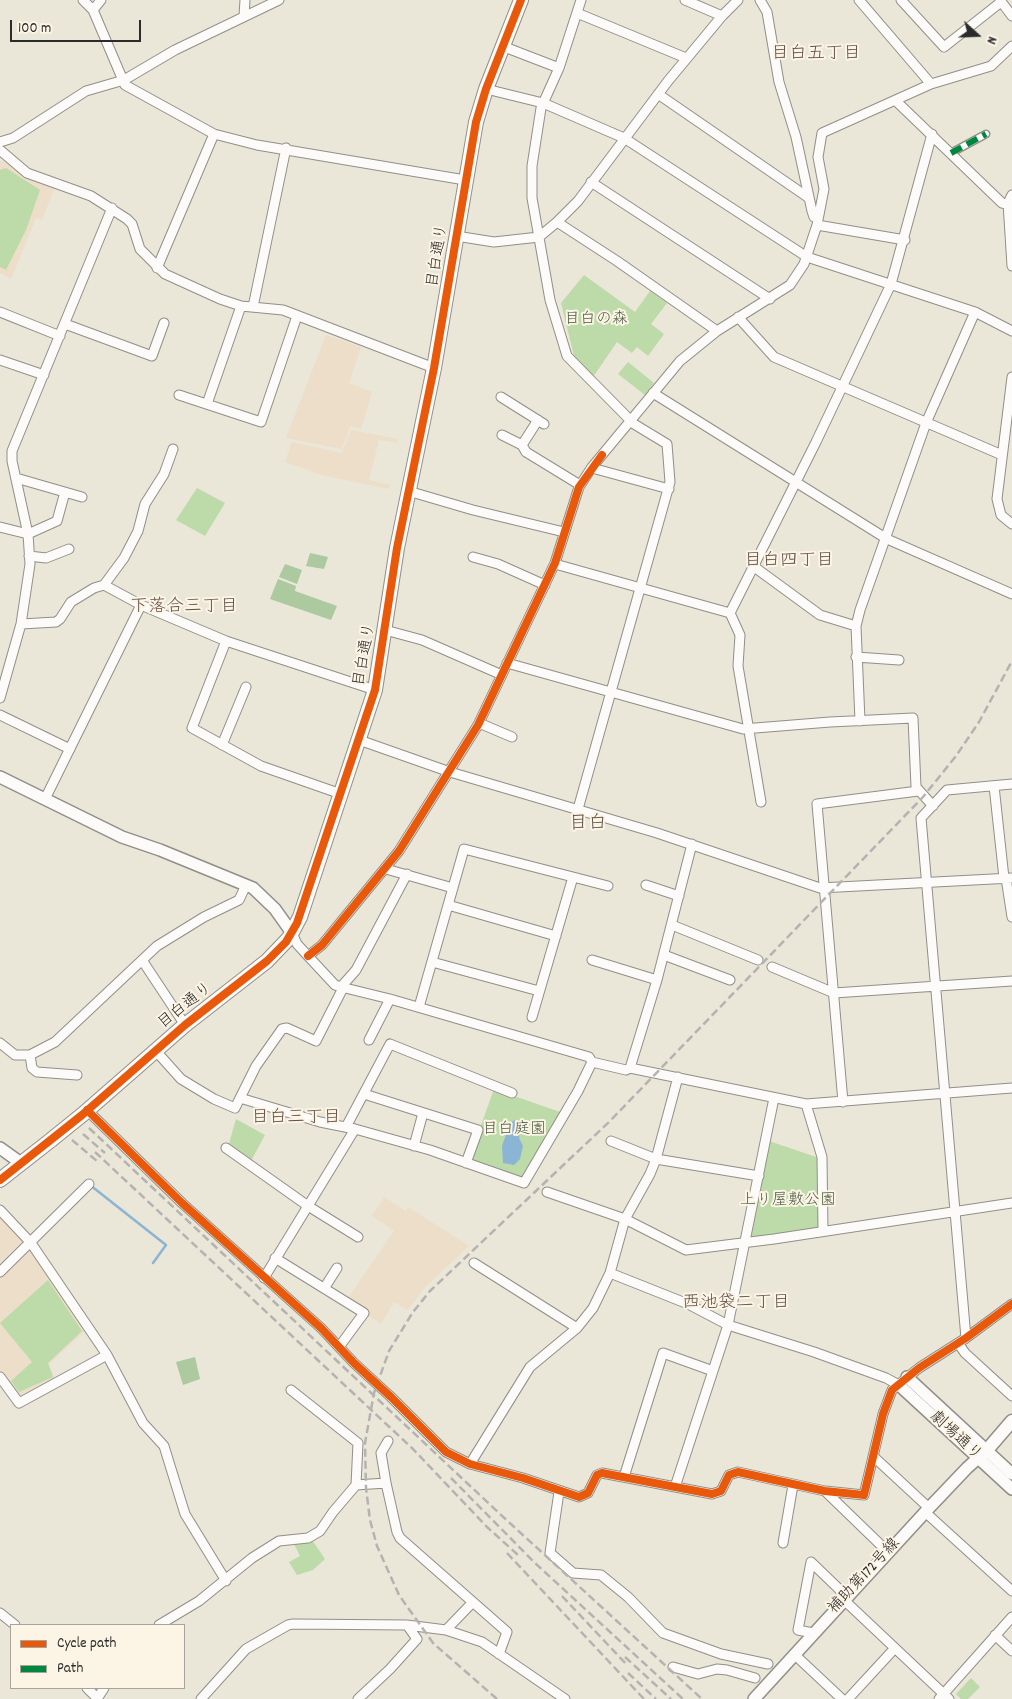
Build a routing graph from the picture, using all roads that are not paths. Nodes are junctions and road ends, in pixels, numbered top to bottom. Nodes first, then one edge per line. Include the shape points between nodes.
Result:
1 (83, 0) edge
2 (101, 0) edge
3 (245, 0) edge
4 (279, 0) edge
5 (521, 0) edge
6 (581, 0) edge
7 (685, 0) edge
8 (738, 0) edge
9 (760, 0) edge
10 (860, 0) edge
11 (900, 0) edge
12 (1000, 1) edge
13 (93, 10) junction
14 (577, 13) junction
15 (244, 16) junction
16 (722, 16) junction
17 (1012, 16) edge
18 (502, 46) junction
19 (1012, 46) edge
20 (686, 58) junction
21 (559, 68) junction
22 (124, 80) junction
23 (931, 84) junction
24 (486, 89) junction
25 (658, 94) junction
26 (896, 101) junction
27 (543, 103) junction
28 (214, 134) junction
29 (932, 134) junction
30 (986, 134) dead end
31 (624, 138) junction
32 (0, 142) edge
33 (286, 148) junction
34 (0, 150) edge
35 (951, 153) junction
36 (465, 180) junction
37 (591, 182) junction
38 (809, 198) junction
39 (1011, 201) edge
40 (112, 208) junction
41 (817, 221) junction
42 (556, 222) junction
43 (456, 236) junction
44 (539, 236) junction
45 (904, 240) junction
46 (807, 257) junction
47 (1012, 266) edge
48 (157, 268) junction
49 (891, 284) junction
50 (770, 299) junction
51 (241, 306) junction
52 (253, 307) junction
53 (0, 312) edge
54 (975, 312) junction
55 (297, 316) junction
56 (738, 317) junction
57 (164, 323) dead end
58 (65, 324) junction
59 (717, 331) junction
60 (1012, 331) edge
61 (60, 336) junction
62 (0, 360) edge
63 (434, 368) junction
64 (44, 375) junction
65 (1012, 377) edge
66 (842, 386) junction
67 (653, 393) junction
68 (180, 395) dead end
69 (501, 397) dead end
70 (207, 404) junction
71 (630, 420) junction
72 (926, 423) junction
73 (502, 435) dead end
74 (522, 445) junction
75 (173, 449) dead end
76 (1002, 455) junction
77 (592, 468) junction
78 (16, 478) junction
79 (795, 482) junction
80 (580, 485) junction
81 (669, 489) junction
82 (408, 491) junction
83 (64, 492) junction
84 (82, 497) dead end
85 (1012, 524) edge
86 (0, 527) edge
87 (564, 532) junction
88 (28, 534) junction
89 (887, 539) junction
90 (69, 549) dead end
91 (29, 556) junction
92 (473, 557) dead end
93 (555, 564) junction
94 (753, 566) junction
95 (104, 585) junction
96 (544, 585) junction
97 (641, 588) junction
98 (1012, 594) edge
99 (141, 605) junction
100 (730, 613) junction
101 (21, 624) junction
102 (856, 626) junction
103 (385, 630) junction
104 (226, 640) junction
105 (856, 657) junction
106 (899, 660) dead end
107 (507, 663) junction
108 (502, 675) junction
109 (246, 687) dead end
110 (375, 690) junction
111 (611, 692) junction
112 (1, 694) edge
113 (0, 715) edge
114 (860, 721) junction
115 (479, 723) junction
116 (748, 730) junction
117 (512, 737) dead end
118 (360, 740) junction
119 (222, 745) junction
120 (70, 749) junction
121 (450, 772) junction
122 (0, 776) edge
123 (1012, 784) edge
124 (994, 786) junction
125 (918, 791) junction
126 (341, 794) junction
127 (45, 799) junction
128 (761, 802) dead end
129 (933, 806) junction
130 (578, 809) junction
131 (692, 844) junction
132 (386, 868) junction
133 (407, 874) junction
134 (573, 877) junction
135 (1007, 878) edge
136 (926, 883) junction
137 (246, 885) junction
138 (646, 885) dead end
139 (608, 886) dead end
140 (453, 888) junction
141 (824, 888) junction
142 (679, 896) junction
143 (448, 905) junction
144 (1012, 917) edge
145 (672, 925) junction
146 (292, 932) junction
147 (556, 936) junction
148 (664, 955) junction
149 (308, 956) junction
150 (142, 960) junction
151 (592, 960) dead end
152 (758, 960) dead end
153 (432, 962) junction
154 (772, 967) dead end
155 (657, 980) junction
156 (730, 980) dead end
157 (1012, 981) edge
158 (935, 986) junction
159 (342, 988) junction
160 (539, 992) junction
161 (834, 993) junction
162 (390, 999) junction
163 (419, 1008) junction
164 (532, 1017) dead end
165 (185, 1025) junction
166 (369, 1040) dead end
167 (0, 1043) edge
168 (155, 1050) junction
169 (30, 1055) junction
170 (592, 1062) junction
171 (630, 1068) junction
172 (77, 1075) dead end
173 (678, 1078) junction
174 (1012, 1088) edge
175 (364, 1094) junction
176 (512, 1094) dead end
177 (944, 1094) junction
178 (240, 1098) junction
179 (774, 1098) junction
180 (843, 1102) junction
181 (806, 1104) junction
182 (84, 1112) junction
183 (423, 1113) junction
184 (351, 1128) junction
185 (611, 1141) dead end
186 (414, 1146) junction
187 (0, 1148) edge
188 (226, 1148) dead end
189 (656, 1159) junction
190 (21, 1163) junction
191 (466, 1163) junction
192 (759, 1176) junction
193 (0, 1180) edge
194 (88, 1184) dead end
195 (547, 1192) dead end
196 (1012, 1203) edge
197 (308, 1206) junction
198 (0, 1210) edge
199 (955, 1212) junction
200 (625, 1219) junction
201 (823, 1230) junction
202 (358, 1237) dead end
203 (31, 1243) junction
204 (745, 1243) junction
205 (275, 1258) junction
206 (474, 1263) dead end
207 (337, 1268) dead end
208 (0, 1272) edge
209 (610, 1273) junction
210 (264, 1278) junction
211 (325, 1288) junction
212 (1012, 1304) edge
213 (728, 1325) junction
214 (577, 1328) junction
215 (962, 1341) junction
216 (339, 1347) junction
217 (107, 1355) junction
218 (713, 1371) junction
219 (0, 1377) edge
220 (903, 1381) junction
221 (292, 1390) dead end
222 (1012, 1396) edge
223 (1012, 1421) edge
224 (388, 1440) dead end
225 (983, 1454) junction
226 (874, 1457) junction
227 (470, 1464) junction
228 (1012, 1474) edge
229 (624, 1477) junction
230 (386, 1483) junction
231 (356, 1485) junction
232 (793, 1485) junction
233 (675, 1487) junction
234 (1012, 1489) edge
235 (824, 1491) junction
236 (558, 1492) junction
237 (927, 1510) junction
238 (783, 1543) dead end
239 (888, 1552) junction
240 (226, 1581) junction
241 (1012, 1591) edge
242 (844, 1600) junction
243 (472, 1602) junction
244 (0, 1613) edge
245 (1012, 1617) edge
246 (14, 1624) edge
247 (161, 1624) edge
248 (407, 1625) junction
249 (446, 1630) junction
250 (813, 1633) junction
251 (995, 1635) junction
252 (895, 1648) junction
253 (1012, 1651) edge
254 (499, 1654) junction
255 (794, 1654) junction
256 (768, 1664) dead end
257 (673, 1667) dead end
258 (755, 1678) dead end
259 (88, 1689) edge
260 (944, 1697) edge
261 (97, 1698) edge
262 (201, 1699) edge
263 (358, 1699) edge
264 (565, 1699) edge
265 (754, 1699) edge
266 (842, 1699) edge
267 (848, 1699) edge

1 - 13 street
2 - 13 street
3 - 15 street
4 - 15 street
5 - 18 main road, 目白通り
6 - 14 street
7 - 16 street
8 - 16 street
9 - 38 street via 767,12 779,82 796,137
10 - 23 street
11 - 12 street via 944,47
12 - 17 street
13 - 22 street
14 - 20 street
14 - 21 street
15 - 22 street
16 - 20 street
18 - 21 street
18 - 24 main road, 目白通り
19 - 23 street via 991,66
20 - 25 street
21 - 27 street
22 - 28 street via 125,85 158,105
22 - 32 street via 92,88 13,138
23 - 26 street
24 - 27 street
24 - 36 main road, 目白通り
25 - 31 street
25 - 38 street
26 - 29 street
26 - 41 street via 822,133 818,157 824,189
27 - 31 street
27 - 44 street via 532,166 532,198
28 - 33 street via 257,145
28 - 48 street
29 - 35 street
29 - 45 street
30 - 35 street
31 - 37 street
31 - 46 street
33 - 36 street
33 - 52 street
34 - 40 street via 27,173 91,196
35 - 39 street via 1002,203
36 - 43 main road, 目白通り
37 - 42 street via 578,201
37 - 50 street
38 - 41 street
39 - 47 street
40 - 48 street via 132,224 140,249
40 - 58 street
41 - 45 street
41 - 46 street
42 - 44 street
42 - 59 street
43 - 44 street via 494,242
43 - 63 main road, 目白通り
44 - 71 street via 550,300 564,352
45 - 49 street
46 - 49 street
46 - 50 street via 790,285
48 - 51 street via 207,294
49 - 54 street
49 - 66 street
50 - 56 street
51 - 52 street
51 - 70 street
52 - 55 street via 282,310
53 - 61 street
54 - 60 street
54 - 72 street
55 - 63 street
55 - 70 street via 261,422
56 - 59 street
56 - 66 street via 774,357
57 - 58 street via 152,356
58 - 61 street
59 - 67 street via 680,361
61 - 64 street
62 - 64 street
63 - 82 main road, 目白通り
64 - 78 street via 12,451
65 - 76 street
66 - 72 street
66 - 79 street
67 - 71 street
67 - 79 street
68 - 70 street
69 - 74 street via 541,422
71 - 77 street
71 - 81 street via 667,444
72 - 76 street
72 - 89 street
73 - 74 street
74 - 80 street via 526,452
75 - 95 street via 164,474 145,504 138,531 124,558
76 - 85 street via 997,499 1001,515
77 - 80 street
77 - 81 street
78 - 83 street
78 - 88 street
79 - 89 street
79 - 94 street
80 - 87 street
81 - 97 street
82 - 87 street
82 - 103 main road, 目白通り
83 - 84 street
83 - 88 street via 57,521
86 - 88 street
87 - 93 street
88 - 91 street
89 - 98 street
89 - 102 street
90 - 91 street via 46,558
91 - 101 street
92 - 96 street via 498,564
93 - 96 street
93 - 97 street
94 - 100 street
94 - 102 street via 820,615
95 - 99 street
95 - 101 street via 71,602 56,622
96 - 107 street
97 - 100 street
97 - 111 street
99 - 104 street
99 - 120 street
100 - 116 street via 740,635 738,666
101 - 112 street
102 - 105 street
103 - 108 street via 422,640
103 - 110 main road, 目白通り
104 - 110 street
104 - 119 street via 192,724 194,730
105 - 106 street
105 - 114 street
107 - 108 street
107 - 111 street
108 - 115 street
109 - 119 street
110 - 118 main road, 目白通り
111 - 116 street
111 - 130 street
113 - 120 street
114 - 116 street
114 - 125 street via 912,718
115 - 117 street
115 - 121 street
116 - 128 street
118 - 121 street
118 - 126 main road, 目白通り
119 - 126 street via 260,766
120 - 127 street
121 - 130 street
121 - 132 street
122 - 127 street
123 - 124 street
124 - 129 street via 947,790
124 - 135 street
125 - 129 street
125 - 141 street via 818,803
126 - 146 main road, 目白通り
127 - 137 street via 122,837
129 - 136 street via 921,818
130 - 131 street
131 - 141 street
131 - 142 street
132 - 133 street
132 - 149 street via 322,945
133 - 140 street
133 - 159 street via 356,970
134 - 139 street
134 - 140 street via 464,849
134 - 147 street
135 - 136 street
135 - 144 street
136 - 141 street
136 - 158 street
137 - 146 street via 258,891
137 - 150 street via 239,900 172,936
138 - 142 street
140 - 143 street
141 - 161 street
142 - 145 street
143 - 147 street
143 - 153 street
145 - 148 street
145 - 152 street
146 - 149 street
146 - 165 main road, 目白通り via 267,961
147 - 160 street
148 - 155 street
148 - 156 street
149 - 159 street
150 - 165 street
150 - 169 street via 56,1042
151 - 155 street
153 - 160 street
153 - 163 street
154 - 161 street
155 - 171 street
157 - 158 street
158 - 161 street
158 - 177 street
159 - 162 street
159 - 178 street via 316,1041 287,1028 282,1029 256,1066
160 - 164 street
161 - 180 street
162 - 163 street
162 - 166 street
163 - 170 street via 588,1057
165 - 168 main road, 目白通り
167 - 169 street via 15,1055
168 - 178 street via 181,1079 214,1099 235,1108
168 - 182 main road, 目白通り
169 - 172 street via 32,1068 37,1072
170 - 171 street via 626,1070
170 - 191 street via 524,1183
171 - 173 street
173 - 179 street
173 - 189 street
174 - 177 street
175 - 176 street via 390,1044
175 - 183 street
175 - 184 street
177 - 180 street
177 - 199 street
178 - 184 street
179 - 181 street
179 - 192 street
180 - 181 street
181 - 201 street via 822,1157
182 - 190 main road, 目白通り, bridge
182 - 210 street
183 - 186 street
183 - 191 street via 478,1130
184 - 186 street
184 - 197 street
185 - 189 street
186 - 191 street
187 - 190 street
188 - 197 street
189 - 192 street
189 - 200 street
190 - 193 main road, 目白通り
192 - 204 street
194 - 203 street
195 - 200 street
196 - 199 street
197 - 202 street
197 - 205 street
198 - 203 street
199 - 201 street
199 - 215 street
200 - 204 street via 686,1250
200 - 209 street
201 - 204 street
203 - 208 street
203 - 217 street
204 - 213 street
205 - 210 street
205 - 211 street
206 - 214 street
207 - 211 street
209 - 213 street via 665,1294
209 - 214 street via 593,1308
210 - 216 street
211 - 216 street via 364,1313
212 - 215 street
213 - 218 street
213 - 220 street
214 - 227 street via 530,1367
215 - 220 street
215 - 222 street via 965,1353
216 - 227 street via 446,1452
217 - 219 street via 19,1402
217 - 240 street via 143,1423 164,1446 185,1514
218 - 229 street via 663,1354
218 - 233 street
220 - 225 street, 劇場通り
220 - 226 street via 889,1394
221 - 231 street via 358,1443
223 - 225 main road
224 - 230 street via 381,1453
225 - 228 street, 劇場通り
225 - 234 street, 劇場通り
225 - 237 street, 補助第172号線
226 - 235 street via 864,1495
226 - 237 street
227 - 236 street via 523,1478
229 - 233 street
229 - 236 street via 597,1475 588,1493 579,1497
230 - 231 street
230 - 243 street via 400,1538
231 - 240 street via 320,1531 308,1538 279,1541 252,1558
232 - 233 street via 738,1472 729,1475 718,1493
232 - 235 street
232 - 238 street
235 - 239 street
236 - 256 street via 550,1553 556,1558 574,1572 601,1575 663,1633 721,1654
237 - 239 street, 補助第172号線
237 - 241 street
239 - 242 street, 補助第172号線
240 - 247 street via 199,1602
242 - 250 street, 補助第172号線
242 - 250 street via 840,1590 811,1562 798,1630
242 - 252 street
243 - 249 street
243 - 254 street via 507,1632
244 - 246 street
245 - 251 street
248 - 249 street
248 - 262 street via 288,1625 246,1649
248 - 263 street via 418,1639
249 - 254 street via 482,1642
250 - 255 street, 補助第172号線
251 - 253 street
251 - 260 street
252 - 260 street
252 - 267 street
254 - 264 street
255 - 265 street, 補助第172号線
255 - 266 street
257 - 258 street via 698,1674 728,1670
259 - 261 street

